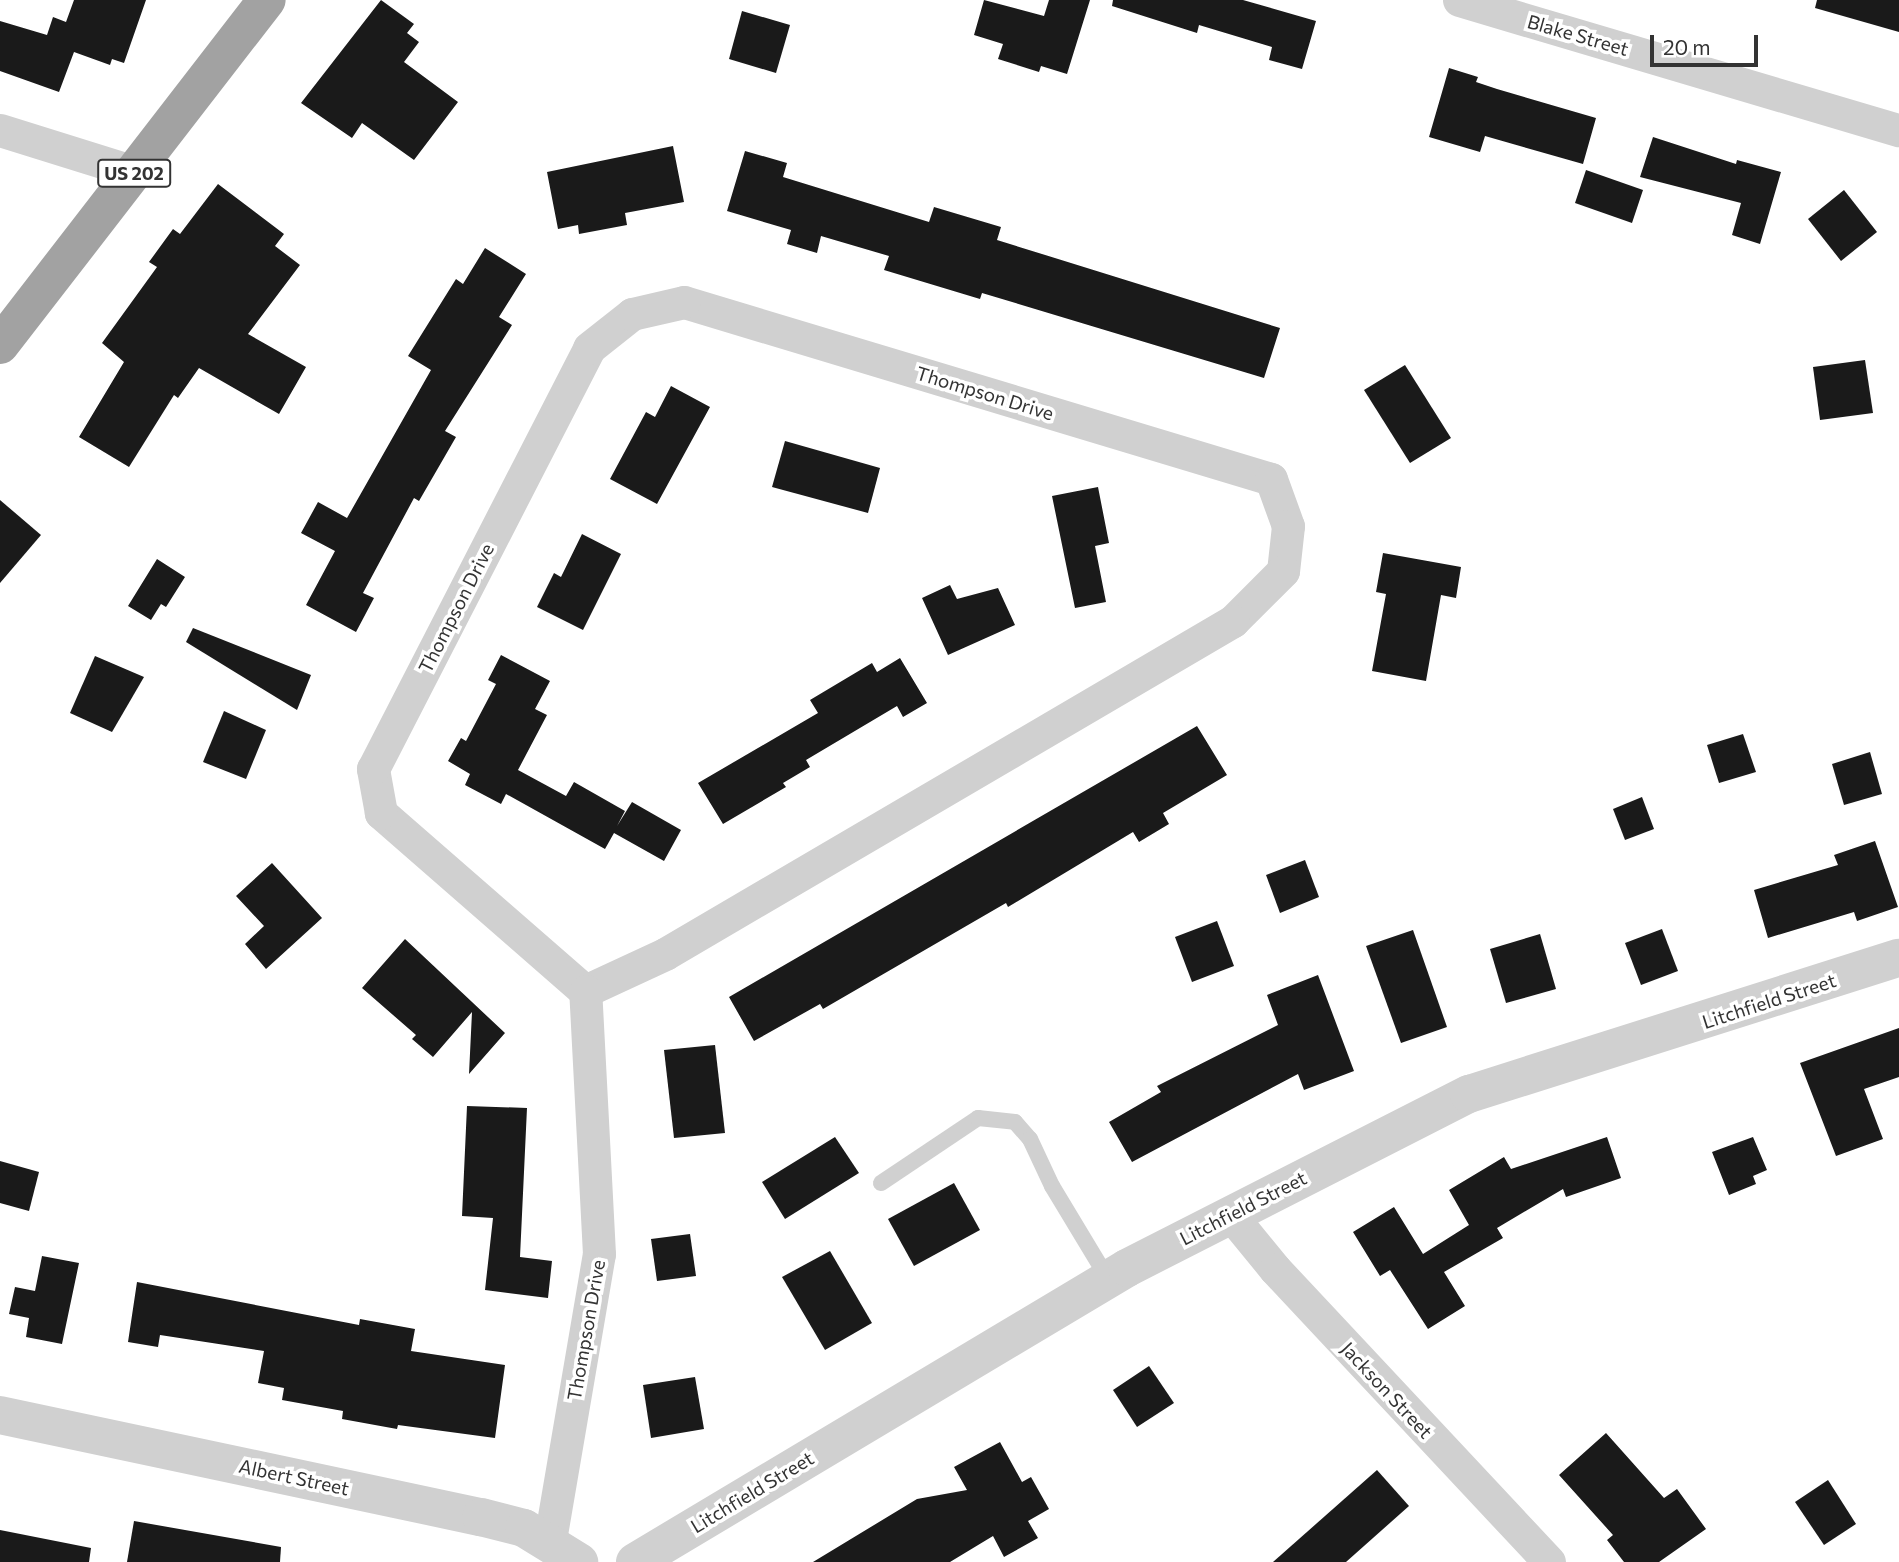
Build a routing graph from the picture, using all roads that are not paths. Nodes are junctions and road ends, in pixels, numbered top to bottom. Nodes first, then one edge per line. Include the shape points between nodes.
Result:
1 (267, 0) edge
2 (1459, 0) edge
3 (0, 130) edge
4 (1899, 130) edge
5 (134, 172) junction
6 (0, 345) edge
7 (1899, 958) edge
8 (585, 991) junction
9 (881, 1183) dead end
10 (1230, 1214) junction
11 (1108, 1279) junction
12 (0, 1415) edge
13 (564, 1551) edge
14 (635, 1562) edge
15 (1549, 1562) edge

1 - 5 highway, US 202
2 - 4 street, Blake Street
3 - 5 street
5 - 6 highway, US 202
7 - 10 street, Litchfield Street via 1469,1094
8 - 8 street, Thompson Drive via 381,813 373,769 589,348 632,314 684,302 1271,479 1288,526 1283,571 1233,621 666,954
8 - 13 street, Thompson Drive via 599,1254
9 - 11 lane via 978,1118 1015,1122 1030,1139 1052,1186
10 - 11 street, Litchfield Street
10 - 15 street, Jackson Street via 1275,1269
11 - 14 street, Litchfield Street
12 - 13 street, Albert Street via 481,1517

